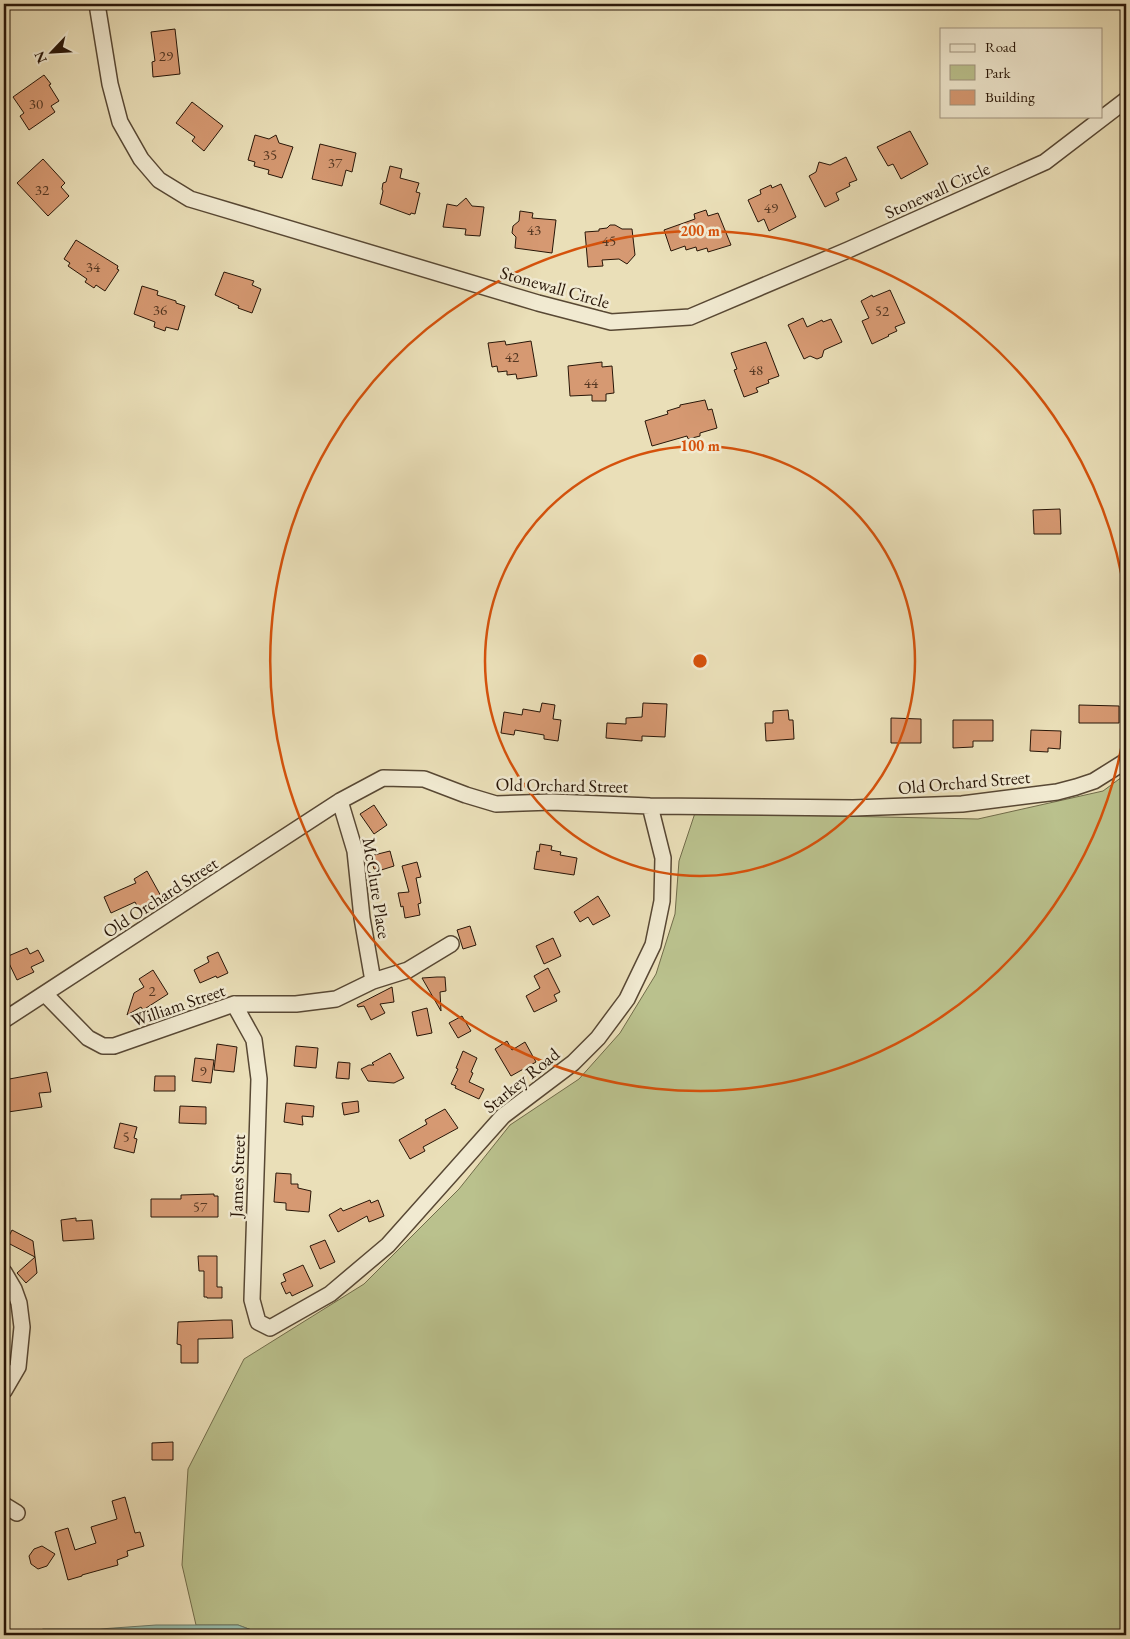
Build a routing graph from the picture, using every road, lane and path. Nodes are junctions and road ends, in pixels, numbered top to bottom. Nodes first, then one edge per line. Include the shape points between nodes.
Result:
1 (97, 4) edge
2 (1126, 100) edge
3 (1126, 761) edge
4 (340, 801) junction
5 (650, 806) junction
6 (452, 944) dead end
7 (373, 981) junction
8 (45, 994) junction
9 (234, 1004) junction
10 (4, 1020) edge
11 (4, 1272) edge
12 (286, 1320) joint
13 (4, 1391) edge

1 - 2 street, Stonewall Circle via 110,84 120,122 141,159 159,180 190,199 611,322 690,317 848,250 1045,162
3 - 5 street, Old Orchard Street via 1094,781 1057,792 962,804 853,808
4 - 5 street, Old Orchard Street via 383,778 424,778 466,796 496,804 552,802
4 - 7 street, McClure Place via 355,851
4 - 8 street, Old Orchard Street
5 - 12 street, Starkey Road via 663,858 662,901 653,945 627,1000 598,1038 572,1063 503,1116 388,1245 330,1294
6 - 7 street, William Street via 408,970
7 - 9 street, William Street via 336,999 296,1004
8 - 9 street, William Street via 88,1038 103,1046 114,1046
8 - 10 street, Old Orchard Street
9 - 12 street, James Street via 254,1040 259,1079 252,1300 258,1322 270,1328
11 - 13 street via 19,1303 22,1327 18,1367

